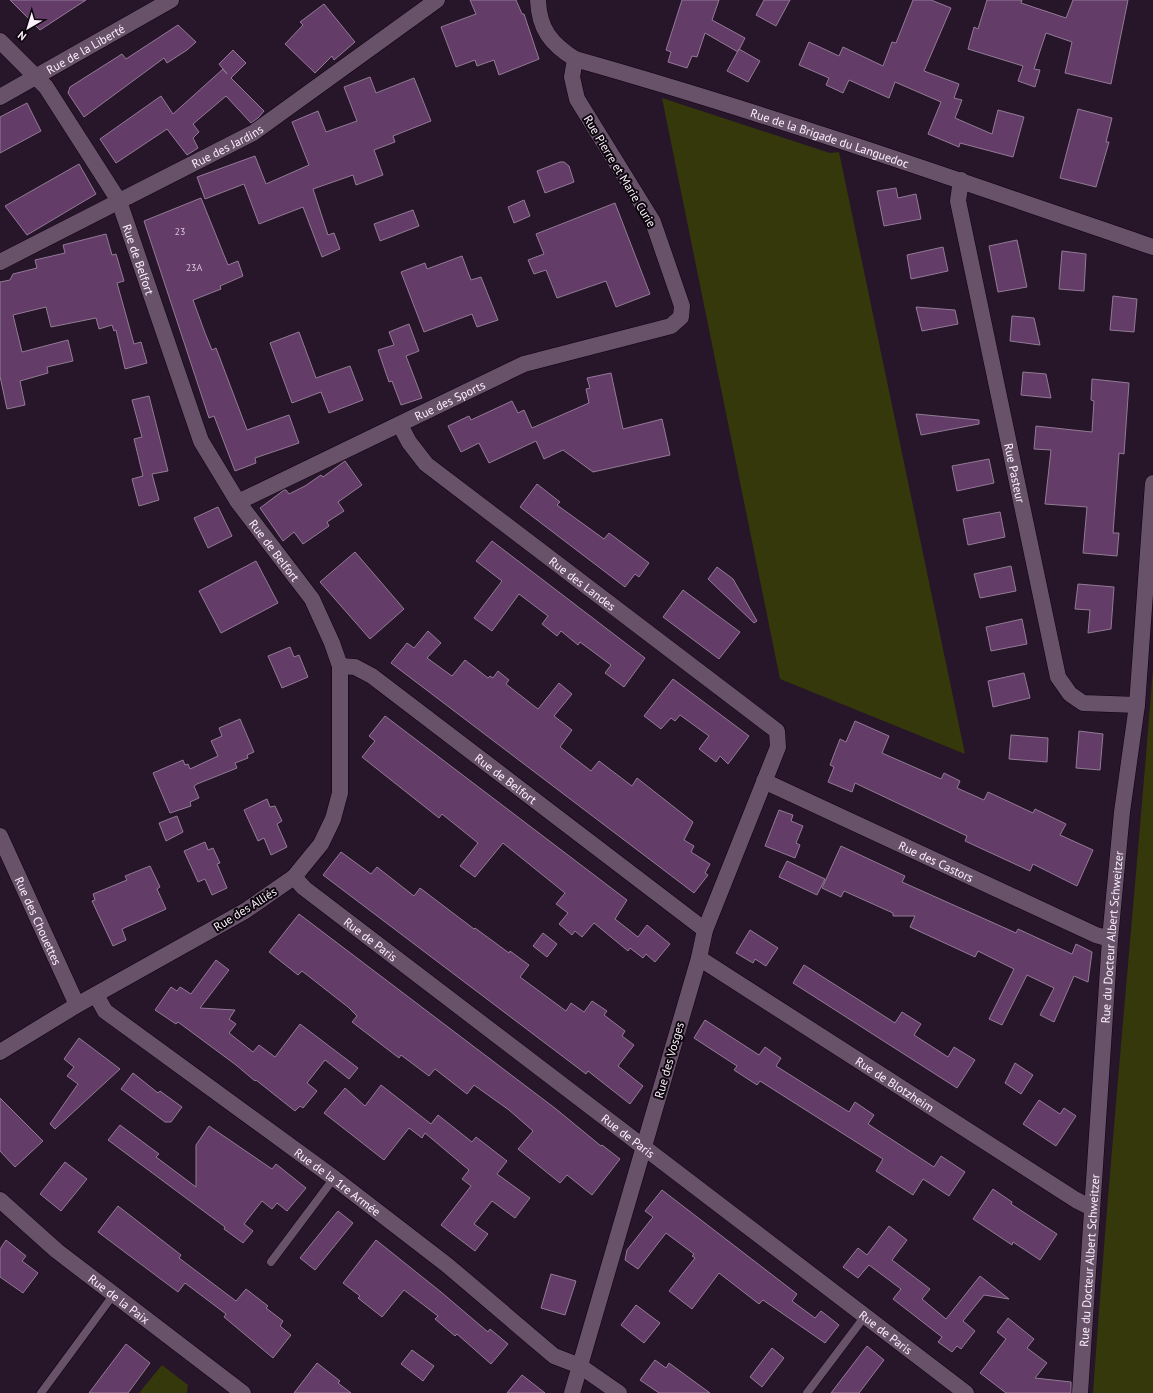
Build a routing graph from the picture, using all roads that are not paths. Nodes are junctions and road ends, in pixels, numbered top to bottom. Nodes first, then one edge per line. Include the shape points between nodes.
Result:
1 (170, 0) edge
2 (437, 0) edge
3 (538, 0) edge
4 (0, 41) edge
5 (575, 59) junction
6 (36, 77) junction
7 (0, 97) edge
8 (961, 180) junction
9 (119, 201) junction
10 (1153, 247) edge
11 (0, 262) edge
12 (671, 326) joint
13 (400, 425) junction
14 (1153, 483) edge
15 (238, 502) junction
16 (340, 666) junction
17 (1138, 705) junction
18 (777, 732) joint
19 (764, 781) junction
20 (0, 836) edge
21 (294, 877) junction
22 (705, 930) junction
23 (1110, 939) junction
24 (700, 958) junction
25 (96, 995) junction
26 (77, 1005) junction
27 (0, 1052) edge
28 (644, 1146) junction
29 (334, 1178) junction
30 (0, 1200) edge
31 (1092, 1208) junction
32 (271, 1262) dead end
33 (114, 1294) junction
34 (865, 1316) junction
35 (580, 1366) junction
36 (41, 1393) edge
37 (243, 1393) edge
38 (572, 1393) edge
39 (619, 1393) edge
40 (807, 1393) edge
41 (966, 1393) edge
42 (1080, 1393) edge

1 - 6 street, Rue de la Liberté
2 - 9 street, Rue des Jardins via 253,133
3 - 5 street, Rue de la Brigade du Languedoc via 538,11 545,31 558,48
4 - 6 street, Rue de Belfort
5 - 8 street, Rue de la Brigade du Languedoc via 743,109
5 - 12 street, Rue Pierre et Marie Curie via 572,77 577,99 652,222 682,306 681,317
6 - 7 street, Rue de la Liberté
6 - 9 street, Rue de Belfort via 46,87
8 - 10 street, Rue de la Brigade du Languedoc
8 - 17 street, Rue Pasteur via 958,201 1058,677 1070,694 1083,703
9 - 11 street, Rue des Jardins
9 - 15 street, Rue de Belfort via 201,441
12 - 13 street, Rue des Sports via 524,364
13 - 15 street, Rue des Sports
13 - 18 street, Rue des Landes via 426,464
14 - 17 street, Rue du Docteur Albert Schweitzer
15 - 16 street, Rue de Belfort via 312,599
16 - 21 street, Rue des Alliés via 340,793 333,819 321,844
16 - 22 street, Rue de Belfort via 355,667 372,676
17 - 23 street, Rue du Docteur Albert Schweitzer via 1122,812
18 - 19 street, Rue des Vosges via 778,747
19 - 22 street, Rue des Vosges
19 - 23 street, Rue des Castors via 1096,935
20 - 26 street, Rue des Chouettes
21 - 25 street, Rue des Alliés via 245,911
21 - 28 street, Rue de Paris via 304,888
22 - 24 street, Rue des Vosges
23 - 31 street, Rue du Docteur Albert Schweitzer
24 - 28 street, Rue des Vosges
24 - 31 street, Rue de Blotzheim
25 - 26 street, Rue des Alliés
25 - 29 street, Rue de la 1re Armée via 105,1011
26 - 27 street, Rue des Alliés
28 - 34 street, Rue de Paris
28 - 35 street, Rue des Vosges
29 - 32 lane
29 - 35 street, Rue de la 1re Armée via 447,1265 554,1356
30 - 33 street, Rue de la Paix via 57,1251
31 - 42 street, Rue du Docteur Albert Schweitzer
33 - 36 lane
33 - 37 street, Rue de la Paix
34 - 40 lane
34 - 41 street, Rue de Paris
35 - 38 street, Rue des Vosges
35 - 39 street, Rue de la 1re Armée

